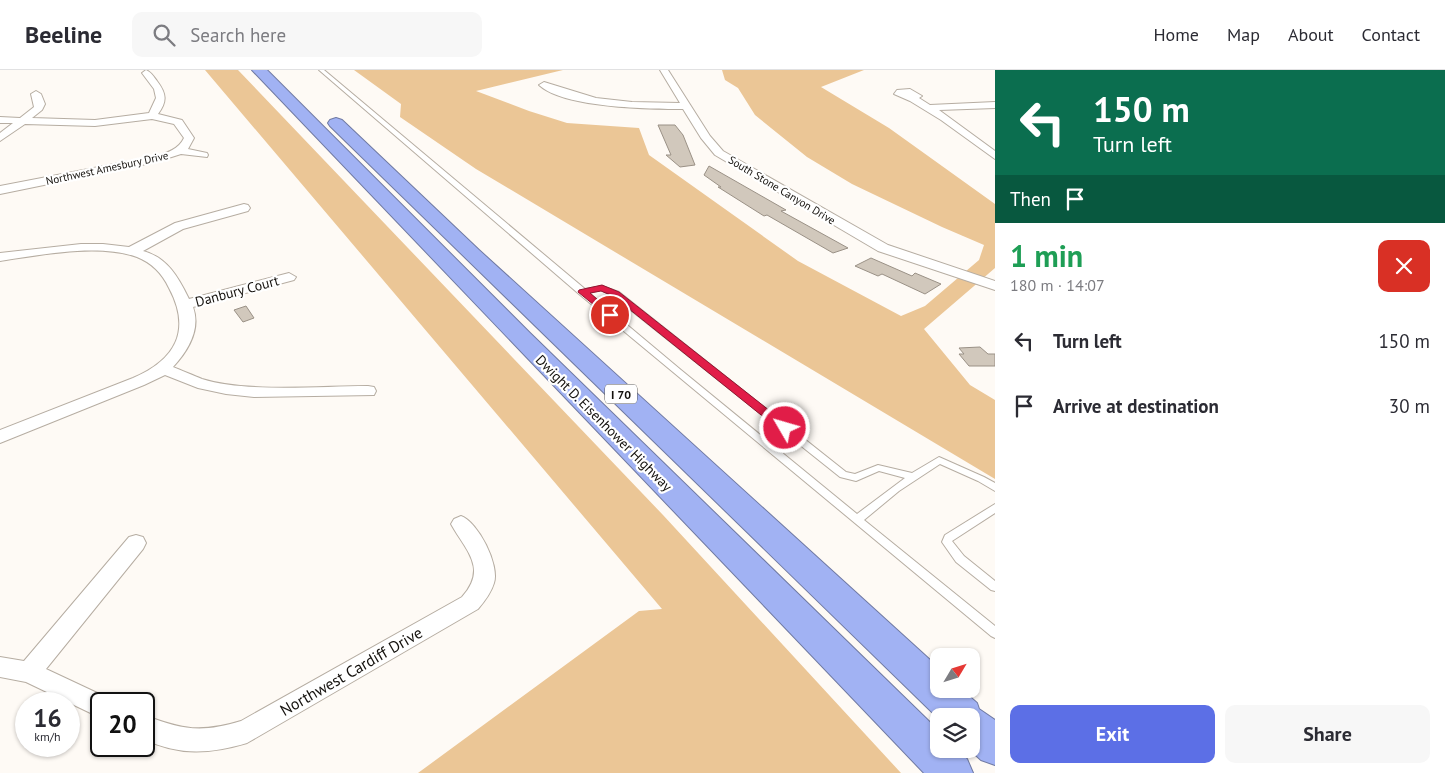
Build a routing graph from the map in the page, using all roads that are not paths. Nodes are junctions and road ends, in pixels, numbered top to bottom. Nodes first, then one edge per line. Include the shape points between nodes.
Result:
1 (260, 70) edge
2 (282, 70) edge
3 (321, 70) edge
4 (664, 70) edge
5 (146, 73) dead end
6 (538, 83) dead end
7 (36, 94) dead end
8 (912, 98) dead end
9 (995, 105) edge
10 (686, 106) junction
11 (930, 108) junction
12 (152, 116) junction
13 (0, 120) edge
14 (25, 120) junction
15 (0, 138) edge
16 (179, 150) junction
17 (202, 155) dead end
18 (995, 156) edge
19 (0, 190) edge
20 (244, 208) dead end
21 (132, 251) junction
22 (0, 257) edge
23 (936, 266) junction
24 (289, 277) dead end
25 (995, 279) edge
26 (995, 286) edge
27 (582, 292) junction
28 (185, 304) junction
29 (163, 368) junction
30 (368, 391) dead end
31 (0, 436) edge
32 (914, 477) junction
33 (995, 488) edge
34 (995, 508) edge
35 (857, 520) junction
36 (461, 524) dead end
37 (136, 542) dead end
38 (995, 587) edge
39 (995, 633) edge
40 (0, 667) edge
41 (28, 672) junction
42 (90, 702) edge
43 (887, 708) junction
44 (155, 733) edge
45 (982, 733) edge
46 (934, 773) edge
47 (952, 773) edge

1 - 43 highway, Dwight D. Eisenhower Highway / I 70
2 - 45 highway, I 70
3 - 27 lane
4 - 10 street, South Stone Canyon Drive
5 - 12 street via 162,99
6 - 10 street via 602,103
7 - 14 street via 40,108
8 - 11 street
9 - 11 street
10 - 23 street, South Stone Canyon Drive via 719,153 856,234 884,248
11 - 18 street
12 - 14 street via 95,123
12 - 16 street, Northwest Amesbury Drive via 181,124 190,138
13 - 14 street
14 - 15 street
16 - 17 street
16 - 19 street, Northwest Amesbury Drive via 156,159
20 - 21 street via 179,226
21 - 22 street via 65,249
21 - 28 street via 158,262
23 - 25 street, South Stone Canyon Drive
23 - 26 street, South Stone Canyon Drive
24 - 28 street, Danbury Court
27 - 32 lane via 602,288 616,294 843,476 856,478 878,468
27 - 35 lane
28 - 29 street via 189,328 176,355
29 - 30 street via 198,383 226,390
29 - 31 street via 136,382
32 - 33 lane via 939,460
32 - 35 lane
34 - 38 lane via 947,542 960,559
35 - 39 lane
36 - 44 street, Northwest Cardiff Drive via 485,565 486,580 470,603 247,731 206,742 163,737
37 - 41 street
40 - 41 street
41 - 42 street
43 - 46 highway
43 - 47 highway, Dwight D. Eisenhower Highway / I 70

